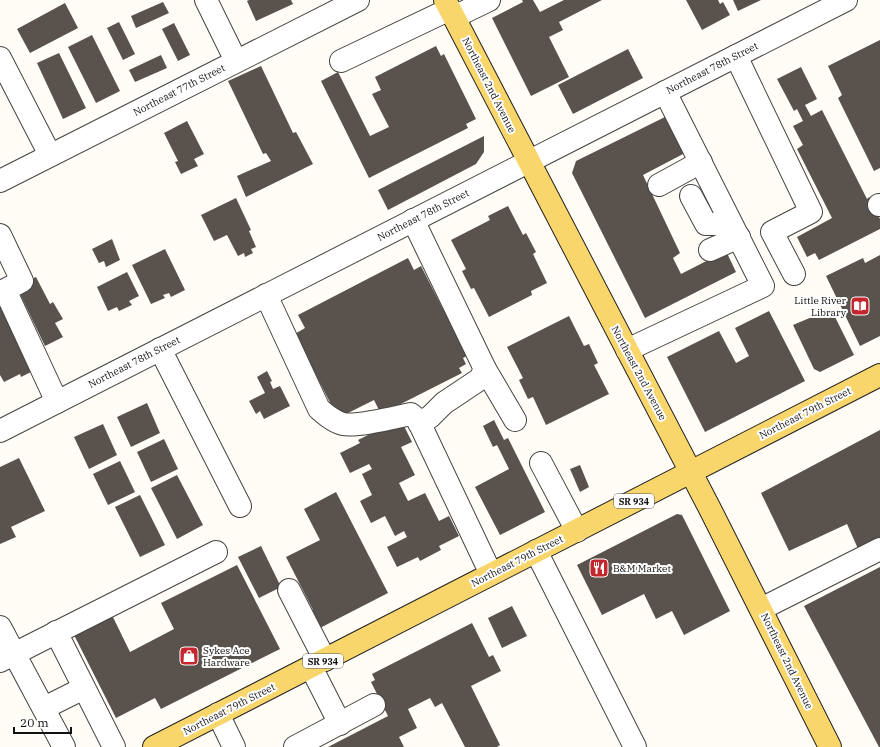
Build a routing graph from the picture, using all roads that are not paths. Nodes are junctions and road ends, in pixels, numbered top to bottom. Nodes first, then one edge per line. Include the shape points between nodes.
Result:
1 (206, 0) edge
2 (358, 0) edge
3 (489, 0) edge
4 (846, 0) edge
5 (450, 9) edge
6 (736, 56) junction
7 (0, 58) edge
8 (236, 61) junction
9 (341, 61) dead end
10 (665, 92) junction
11 (50, 155) junction
12 (528, 161) junction
13 (701, 162) junction
14 (0, 181) edge
15 (660, 185) dead end
16 (691, 196) dead end
17 (413, 220) junction
18 (734, 228) junction
19 (0, 235) edge
20 (710, 250) dead end
21 (794, 274) dead end
22 (266, 295) junction
23 (160, 349) junction
24 (627, 350) junction
25 (485, 369) junction
26 (880, 375) edge
27 (57, 402) junction
28 (515, 420) dead end
29 (419, 423) junction
30 (0, 431) edge
31 (542, 463) dead end
32 (691, 472) junction
33 (240, 506) dead end
34 (577, 531) junction
35 (880, 549) edge
36 (536, 551) junction
37 (216, 552) dead end
38 (491, 574) junction
39 (289, 590) dead end
40 (761, 609) junction
41 (0, 627) edge
42 (56, 632) junction
43 (7, 657) edge
44 (318, 663) junction
45 (84, 688) junction
46 (374, 705) dead end
47 (44, 708) junction
48 (218, 714) junction
49 (340, 724) junction
50 (310, 744) edge
51 (64, 747) edge
52 (114, 747) edge
53 (154, 747) edge
54 (234, 747) edge
55 (635, 747) edge
56 (830, 747) edge

1 - 8 street
2 - 8 street, Northeast 77th Street
3 - 5 street
4 - 6 street, Northeast 78th Street
5 - 9 street
5 - 12 main road, Northeast 2nd Avenue
6 - 10 street, Northeast 78th Street
6 - 21 street via 811,212 772,232
7 - 11 street
8 - 11 street, Northeast 77th Street
10 - 12 street, Northeast 78th Street
10 - 13 street
11 - 14 street, Northeast 77th Street
12 - 17 street, Northeast 78th Street
12 - 24 main road, Northeast 2nd Avenue
13 - 15 street
13 - 18 street
16 - 18 street via 706,224
17 - 22 street, Northeast 78th Street
17 - 25 street
18 - 20 street
18 - 24 street via 763,286
19 - 27 street via 22,281 5,290
22 - 23 street, Northeast 78th Street
22 - 29 street via 319,409 343,424 371,422 411,414
23 - 27 street, Northeast 78th Street
23 - 33 street
24 - 32 main road, Northeast 2nd Avenue
25 - 28 street
25 - 29 street via 480,379
26 - 32 main road, Northeast 79th Street / SR 934
27 - 30 street, Northeast 78th Street
29 - 38 street
31 - 34 street
32 - 34 main road, Northeast 79th Street / SR 934
32 - 40 main road, Northeast 2nd Avenue
34 - 36 main road, Northeast 79th Street / SR 934
35 - 40 street
36 - 38 main road, Northeast 79th Street / SR 934
36 - 55 street
37 - 42 street
38 - 44 main road, Northeast 79th Street / SR 934
39 - 44 street
40 - 56 main road, Northeast 2nd Avenue
41 - 43 street
42 - 43 street
42 - 45 street
43 - 47 street
44 - 48 main road, Northeast 79th Street / SR 934
44 - 49 street
45 - 47 street
45 - 52 street
46 - 49 street
47 - 51 street
48 - 53 main road, Northeast 79th Street / SR 934
48 - 54 street
49 - 50 street

